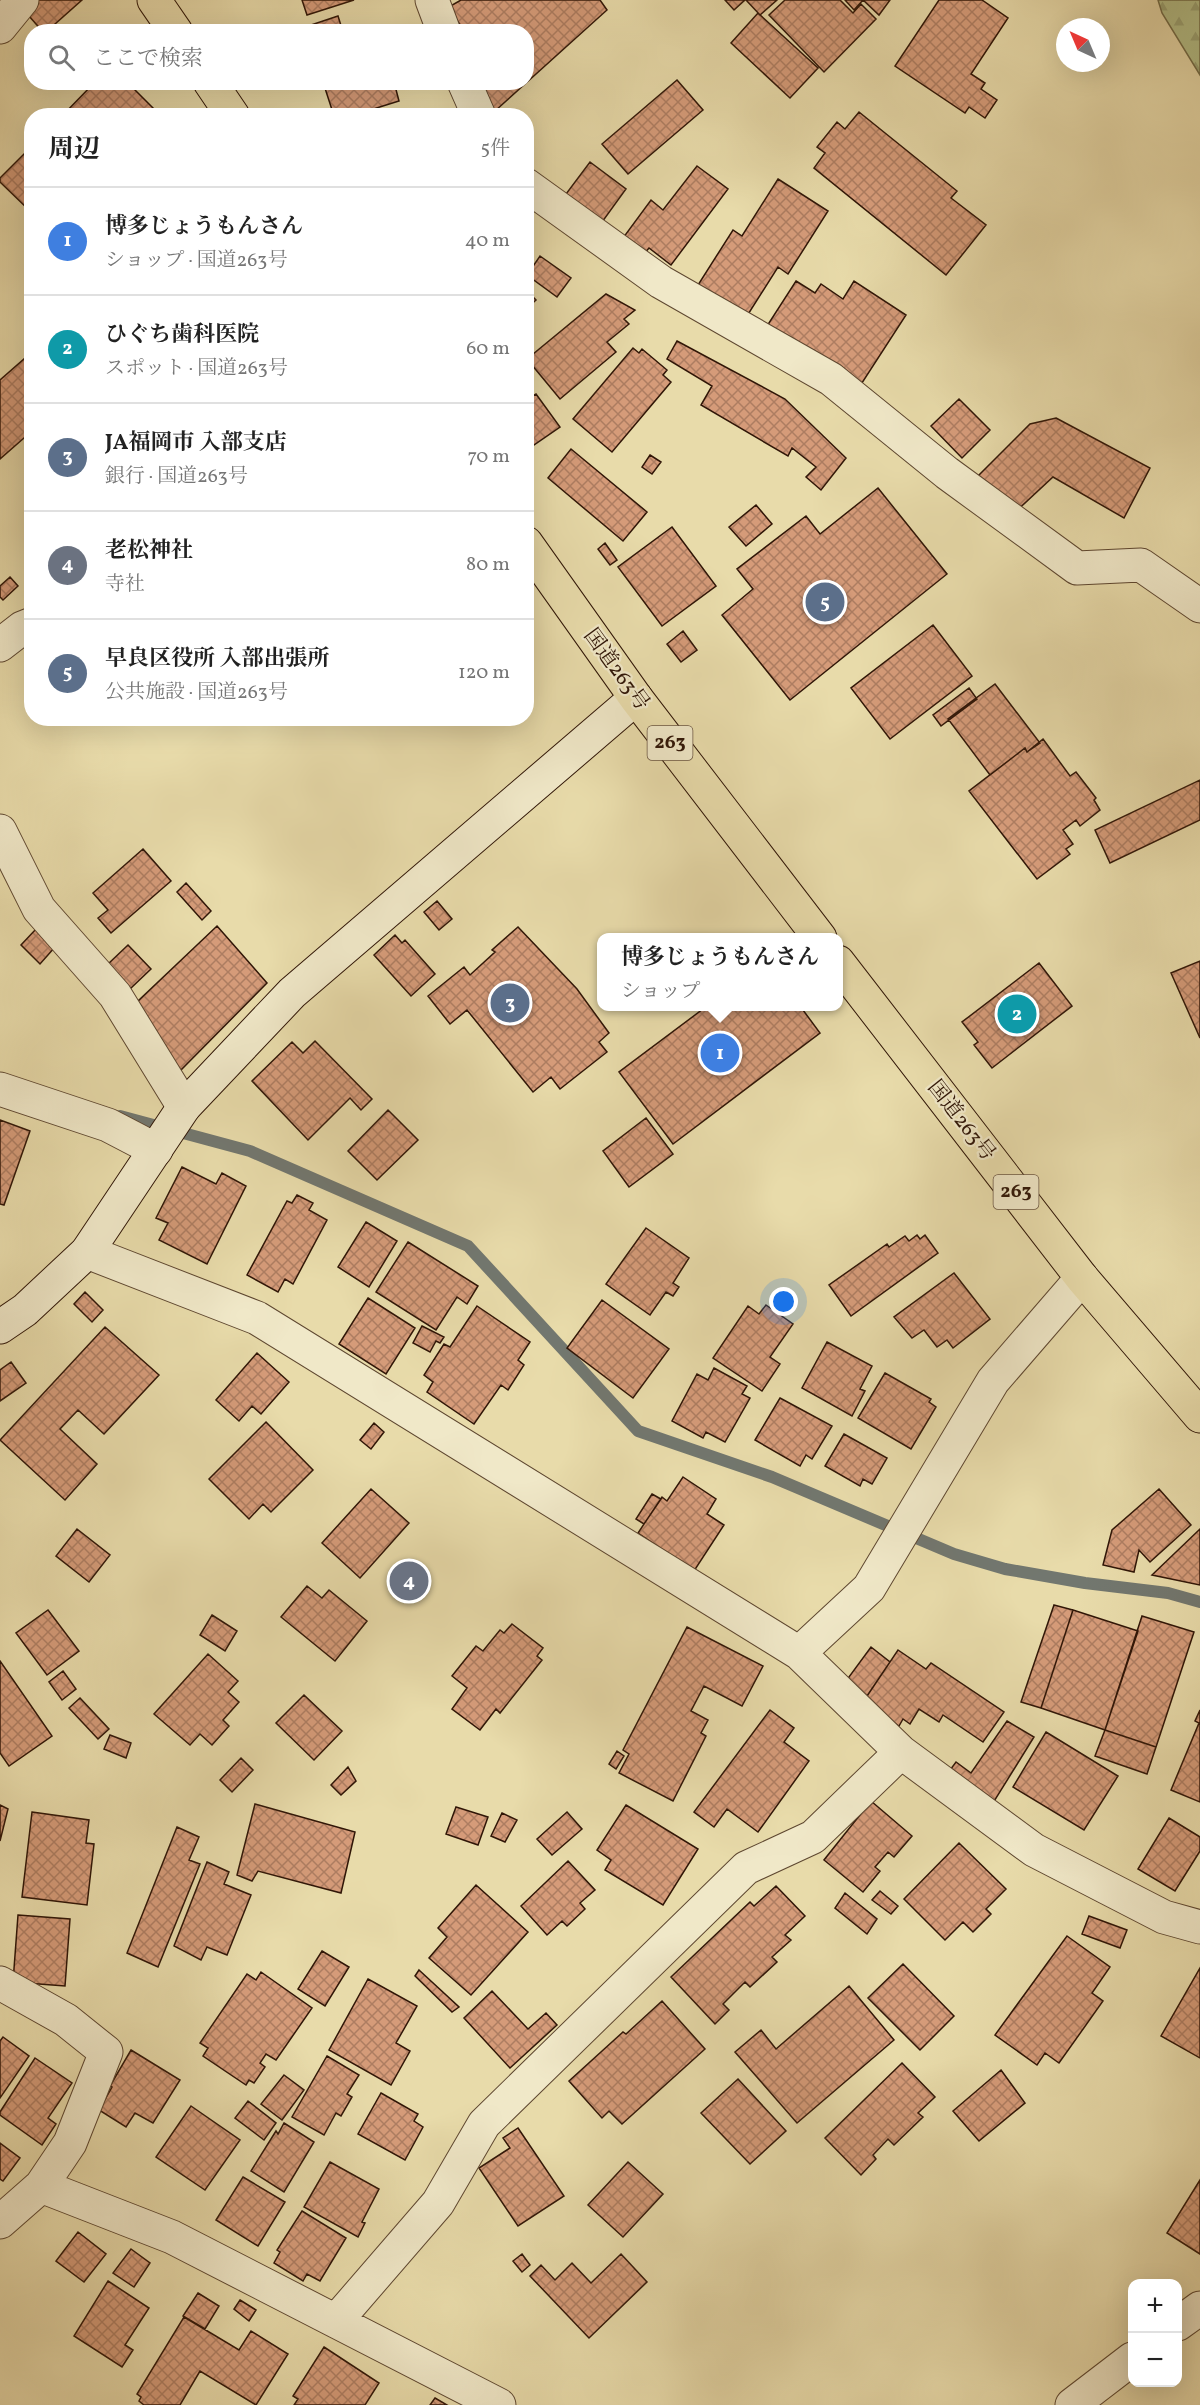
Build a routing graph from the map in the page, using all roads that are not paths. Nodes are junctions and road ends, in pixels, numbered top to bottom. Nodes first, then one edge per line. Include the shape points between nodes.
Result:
1 (22, 0) edge
2 (154, 0) edge
3 (432, 0) edge
4 (170, 24) edge
5 (441, 24) edge
6 (0, 27) edge
7 (215, 90) edge
8 (468, 90) edge
9 (228, 108) edge
10 (475, 108) edge
11 (534, 194) edge
12 (534, 554) edge
13 (1200, 606) edge
14 (24, 627) edge
15 (0, 645) edge
16 (636, 699) junction
17 (0, 831) edge
18 (0, 878) edge
19 (39, 909) junction
20 (816, 933) edge
21 (843, 968) edge
22 (0, 1089) edge
23 (169, 1130) junction
24 (87, 1252) junction
25 (1082, 1278) junction
26 (0, 1327) edge
27 (1200, 1416) edge
28 (799, 1653) junction
29 (901, 1752) junction
30 (1200, 1927) edge
31 (0, 1983) edge
32 (41, 2186) junction
33 (0, 2222) edge
34 (1200, 2308) edge
35 (336, 2321) junction
36 (1182, 2321) edge
37 (1128, 2361) edge
38 (499, 2405) edge
39 (1072, 2405) edge

1 - 6 street
2 - 4 highway
3 - 5 street
7 - 9 highway
8 - 10 street
11 - 13 street via 661,282 831,379 947,473 1077,568 1141,565
12 - 16 highway, 国道263号 / 263
14 - 15 street
16 - 20 highway, 国道263号 / 263
16 - 23 street via 292,993
17 - 19 street
18 - 19 street
19 - 23 street via 115,995
21 - 25 highway, 国道263号 / 263
22 - 23 street via 108,1125
23 - 24 street
24 - 26 street via 25,1310
24 - 28 street via 257,1318
25 - 27 highway, 国道263号 / 263
25 - 28 street via 993,1381 869,1588
28 - 29 street
29 - 30 street via 1034,1850 1164,1917
29 - 35 street via 813,1837 746,1868 484,2124 438,2203
31 - 32 street via 66,2020 106,2052 70,2143
32 - 33 street
32 - 35 street via 172,2237
34 - 36 street
35 - 38 street
37 - 39 street

